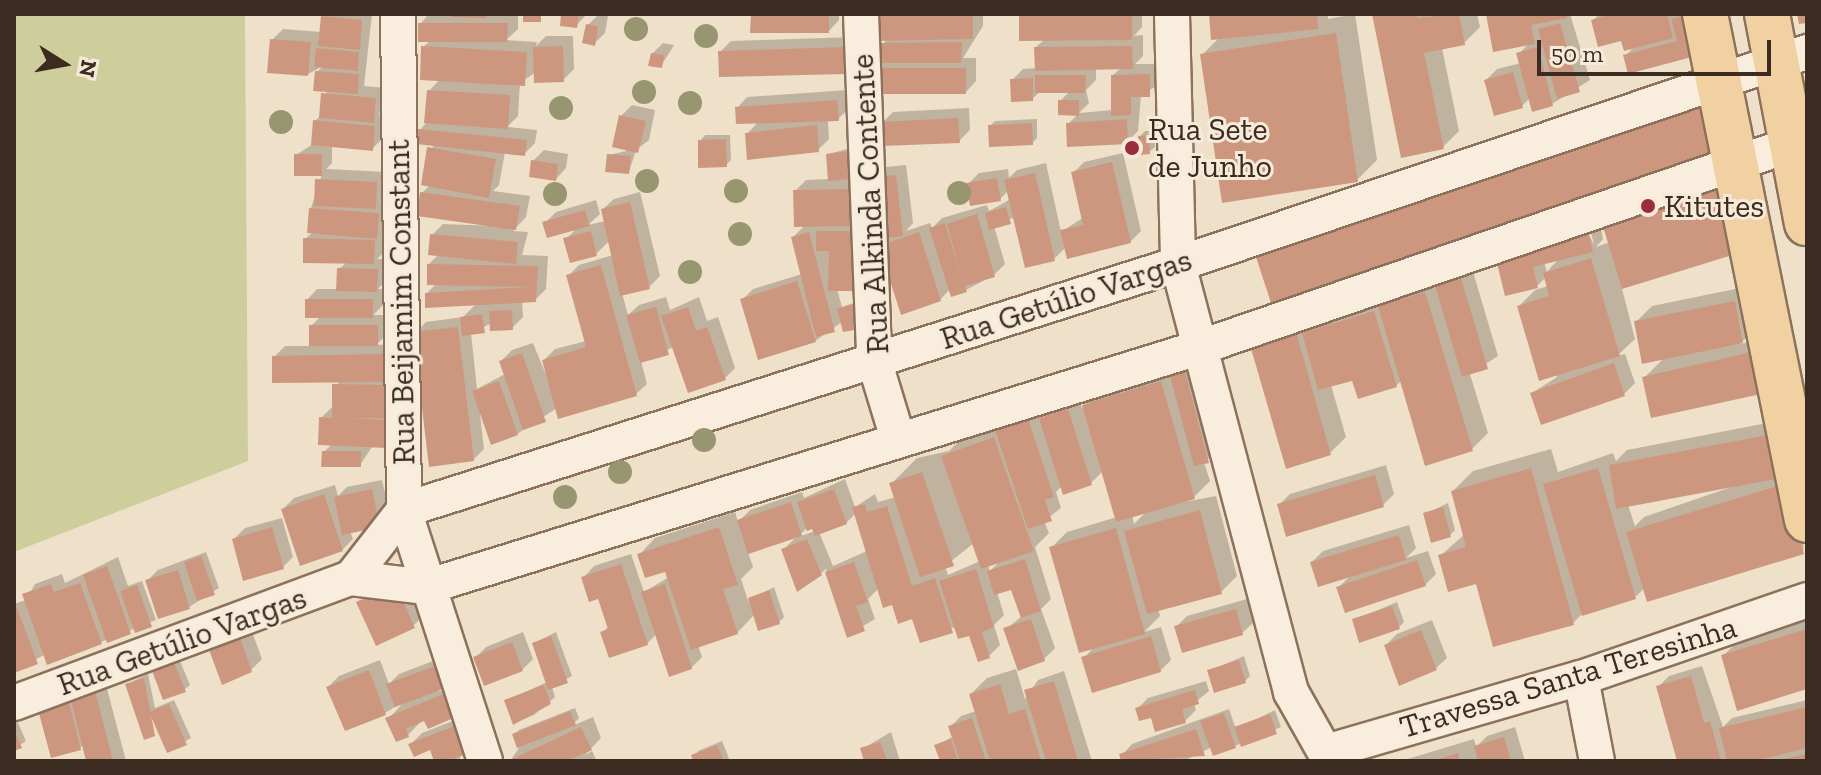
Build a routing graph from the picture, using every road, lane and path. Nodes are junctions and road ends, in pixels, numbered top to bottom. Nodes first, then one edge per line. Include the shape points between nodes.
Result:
1 (398, 14) edge
2 (861, 14) edge
3 (1172, 14) edge
4 (1705, 14) edge
5 (1767, 14) edge
6 (1792, 57) edge
7 (1717, 80) junction
8 (1800, 142) edge
9 (1735, 164) junction
10 (1807, 223) edge
11 (1178, 264) junction
12 (1198, 348) junction
13 (874, 360) junction
14 (898, 439) junction
15 (404, 510) junction
16 (1807, 520) edge
17 (351, 578) junction
18 (426, 587) junction
19 (1807, 600) edge
20 (1581, 678) junction
21 (14, 703) edge
22 (1329, 756) edge
23 (485, 761) edge
24 (1597, 761) edge

1 - 15 street, Rua Beijamim Constant
2 - 13 street, Rua Alkinda Contente
3 - 11 street
4 - 7 main road
5 - 6 main road
6 - 7 street, Rua Getúlio Vargas
6 - 8 main road
7 - 9 main road
7 - 11 street, Rua Getúlio Vargas
8 - 9 street, Rua Getúlio Vargas
8 - 10 main road
9 - 12 street, Rua Getúlio Vargas
9 - 16 main road
11 - 12 street
11 - 13 street, Rua Getúlio Vargas
12 - 14 street, Rua Getúlio Vargas
12 - 22 street via 1291,692
13 - 14 street, Rua Alkinda Contente
13 - 15 street, Rua Getúlio Vargas
14 - 18 street, Rua Getúlio Vargas
15 - 17 street
15 - 18 street, Rua Beijamim Constant
17 - 18 street, Rua Getúlio Vargas
17 - 21 street, Rua Getúlio Vargas
18 - 23 street, Rua Beijamim Constant
19 - 20 street, Travessa Santa Teresinha
20 - 22 street, Travessa Santa Teresinha
20 - 24 street

